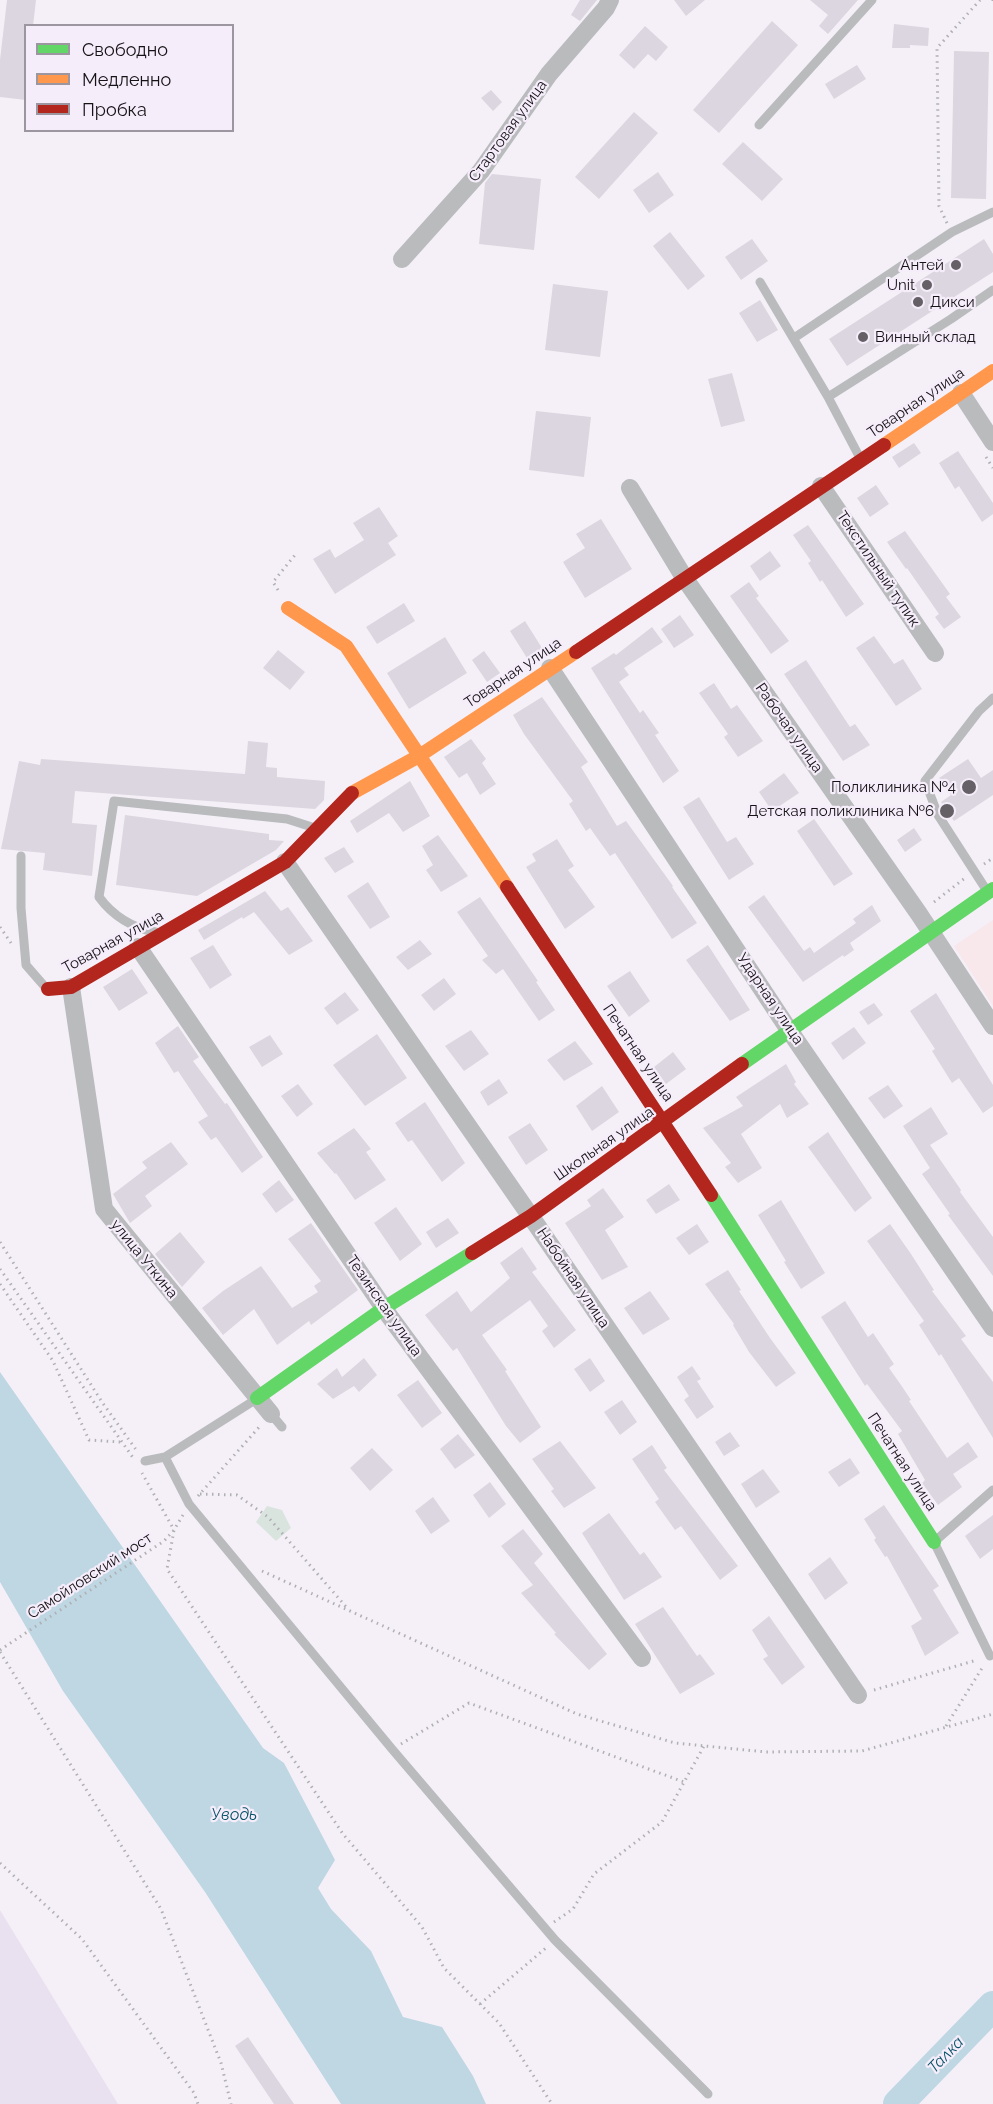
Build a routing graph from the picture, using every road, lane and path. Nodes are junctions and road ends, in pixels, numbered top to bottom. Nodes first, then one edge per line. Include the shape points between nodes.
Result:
1 (610, 0) edge
2 (872, 0) edge
3 (980, 0) edge
4 (759, 125) dead end
5 (993, 212) edge
6 (952, 232) junction
7 (402, 259) dead end
8 (760, 282) dead end
9 (993, 290) edge
10 (794, 338) junction
11 (993, 371) edge
12 (961, 393) junction
13 (828, 398) junction
14 (993, 442) edge
15 (861, 460) junction
16 (821, 486) junction
17 (630, 488) dead end
18 (295, 555) dead end
19 (685, 579) junction
20 (288, 608) joint
21 (934, 653) dead end
22 (550, 668) junction
23 (993, 698) edge
24 (419, 756) junction
25 (318, 828) junction
26 (21, 856) dead end
27 (285, 862) junction
28 (990, 891) edge
29 (931, 932) junction
30 (162, 933) junction
31 (138, 947) junction
32 (70, 987) junction
33 (48, 989) joint
34 (993, 1026) edge
35 (789, 1030) junction
36 (664, 1122) junction
37 (531, 1216) junction
38 (0, 1242) edge
39 (0, 1269) edge
40 (0, 1284) edge
41 (384, 1308) junction
42 (993, 1328) edge
43 (257, 1398) junction
44 (276, 1420) joint
45 (121, 1442) junction
46 (165, 1457) junction
47 (145, 1461) joint
48 (993, 1490) edge
49 (199, 1494) junction
50 (189, 1504) junction
51 (174, 1530) junction
52 (934, 1542) junction
53 (235, 1559) junction
54 (349, 1611) junction
55 (0, 1651) edge
56 (990, 1656) junction
57 (642, 1658) dead end
58 (858, 1695) joint
59 (993, 1714) edge
60 (946, 1727) junction
61 (704, 1746) junction
62 (392, 1749) junction
63 (684, 1782) junction
64 (0, 1863) edge
65 (545, 1928) junction
66 (555, 1940) junction
67 (480, 2004) junction
68 (708, 2094) dead end
69 (198, 2104) edge
70 (231, 2104) edge
71 (552, 2104) edge

1 - 7 street, Стартовая улица via 549,74 481,171
2 - 4 lane
3 - 6 path via 937,48 939,206
5 - 6 lane
6 - 10 lane
8 - 10 lane
9 - 13 lane
10 - 13 lane
11 - 12 street, Товарная улица
12 - 14 street
12 - 15 street, Товарная улица
13 - 15 lane
15 - 16 street, Товарная улица
16 - 19 street, Товарная улица
16 - 21 street, Текстильный тупик
17 - 19 street, Рабочая улица
18 - 20 path via 273,582
19 - 22 street, Товарная улица
19 - 29 street, Рабочая улица
20 - 24 street, Печатная улица via 346,646
22 - 24 street, Товарная улица
22 - 35 street, Ударная улица
23 - 28 lane via 925,781 938,815
24 - 25 street, Товарная улица via 352,793
24 - 36 street, Печатная улица
25 - 27 street, Товарная улица
25 - 30 lane via 287,819 114,801 99,897 108,910 139,928
26 - 33 lane via 26,965
27 - 30 street, Товарная улица
27 - 37 street, Набойная улица
28 - 29 street, Школьная улица
29 - 34 street, Рабочая улица
29 - 35 street, Школьная улица
30 - 31 street, Товарная улица
31 - 32 street, Товарная улица
31 - 41 street, Тезинская улица
32 - 33 street, Товарная улица
32 - 43 street, улица Уткина via 104,1209
35 - 36 street, Школьная улица
35 - 42 street, Ударная улица
36 - 37 street, Школьная улица
36 - 52 street, Печатная улица
37 - 41 street, Школьная улица
37 - 58 street, Набойная улица
38 - 47 path
39 - 45 path
40 - 45 path via 53,1361 89,1440
41 - 43 street, Школьная улица
41 - 57 street, Тезинская улица
43 - 44 street, улица Уткина
43 - 46 lane
44 - 49 path
45 - 51 path
46 - 47 lane
46 - 50 lane
48 - 52 lane
49 - 50 path
49 - 54 path via 237,1495 268,1517
50 - 51 path
50 - 53 lane
51 - 55 path, Самойловский мост via 164,1541
51 - 67 path via 167,1569 343,1834 422,1928 444,1968
52 - 56 lane
53 - 54 path
53 - 62 lane
54 - 61 path via 577,1714 675,1743
55 - 70 path via 161,1909 221,2063
56 - 58 path
56 - 60 path
59 - 60 path
60 - 61 path via 862,1751 766,1752
61 - 63 path
62 - 63 path via 469,1703
62 - 65 lane
63 - 65 path via 662,1822 594,1875 573,1909
64 - 69 path via 82,1940 194,2093
65 - 66 lane
66 - 67 path
66 - 68 lane
67 - 71 path via 499,2023

